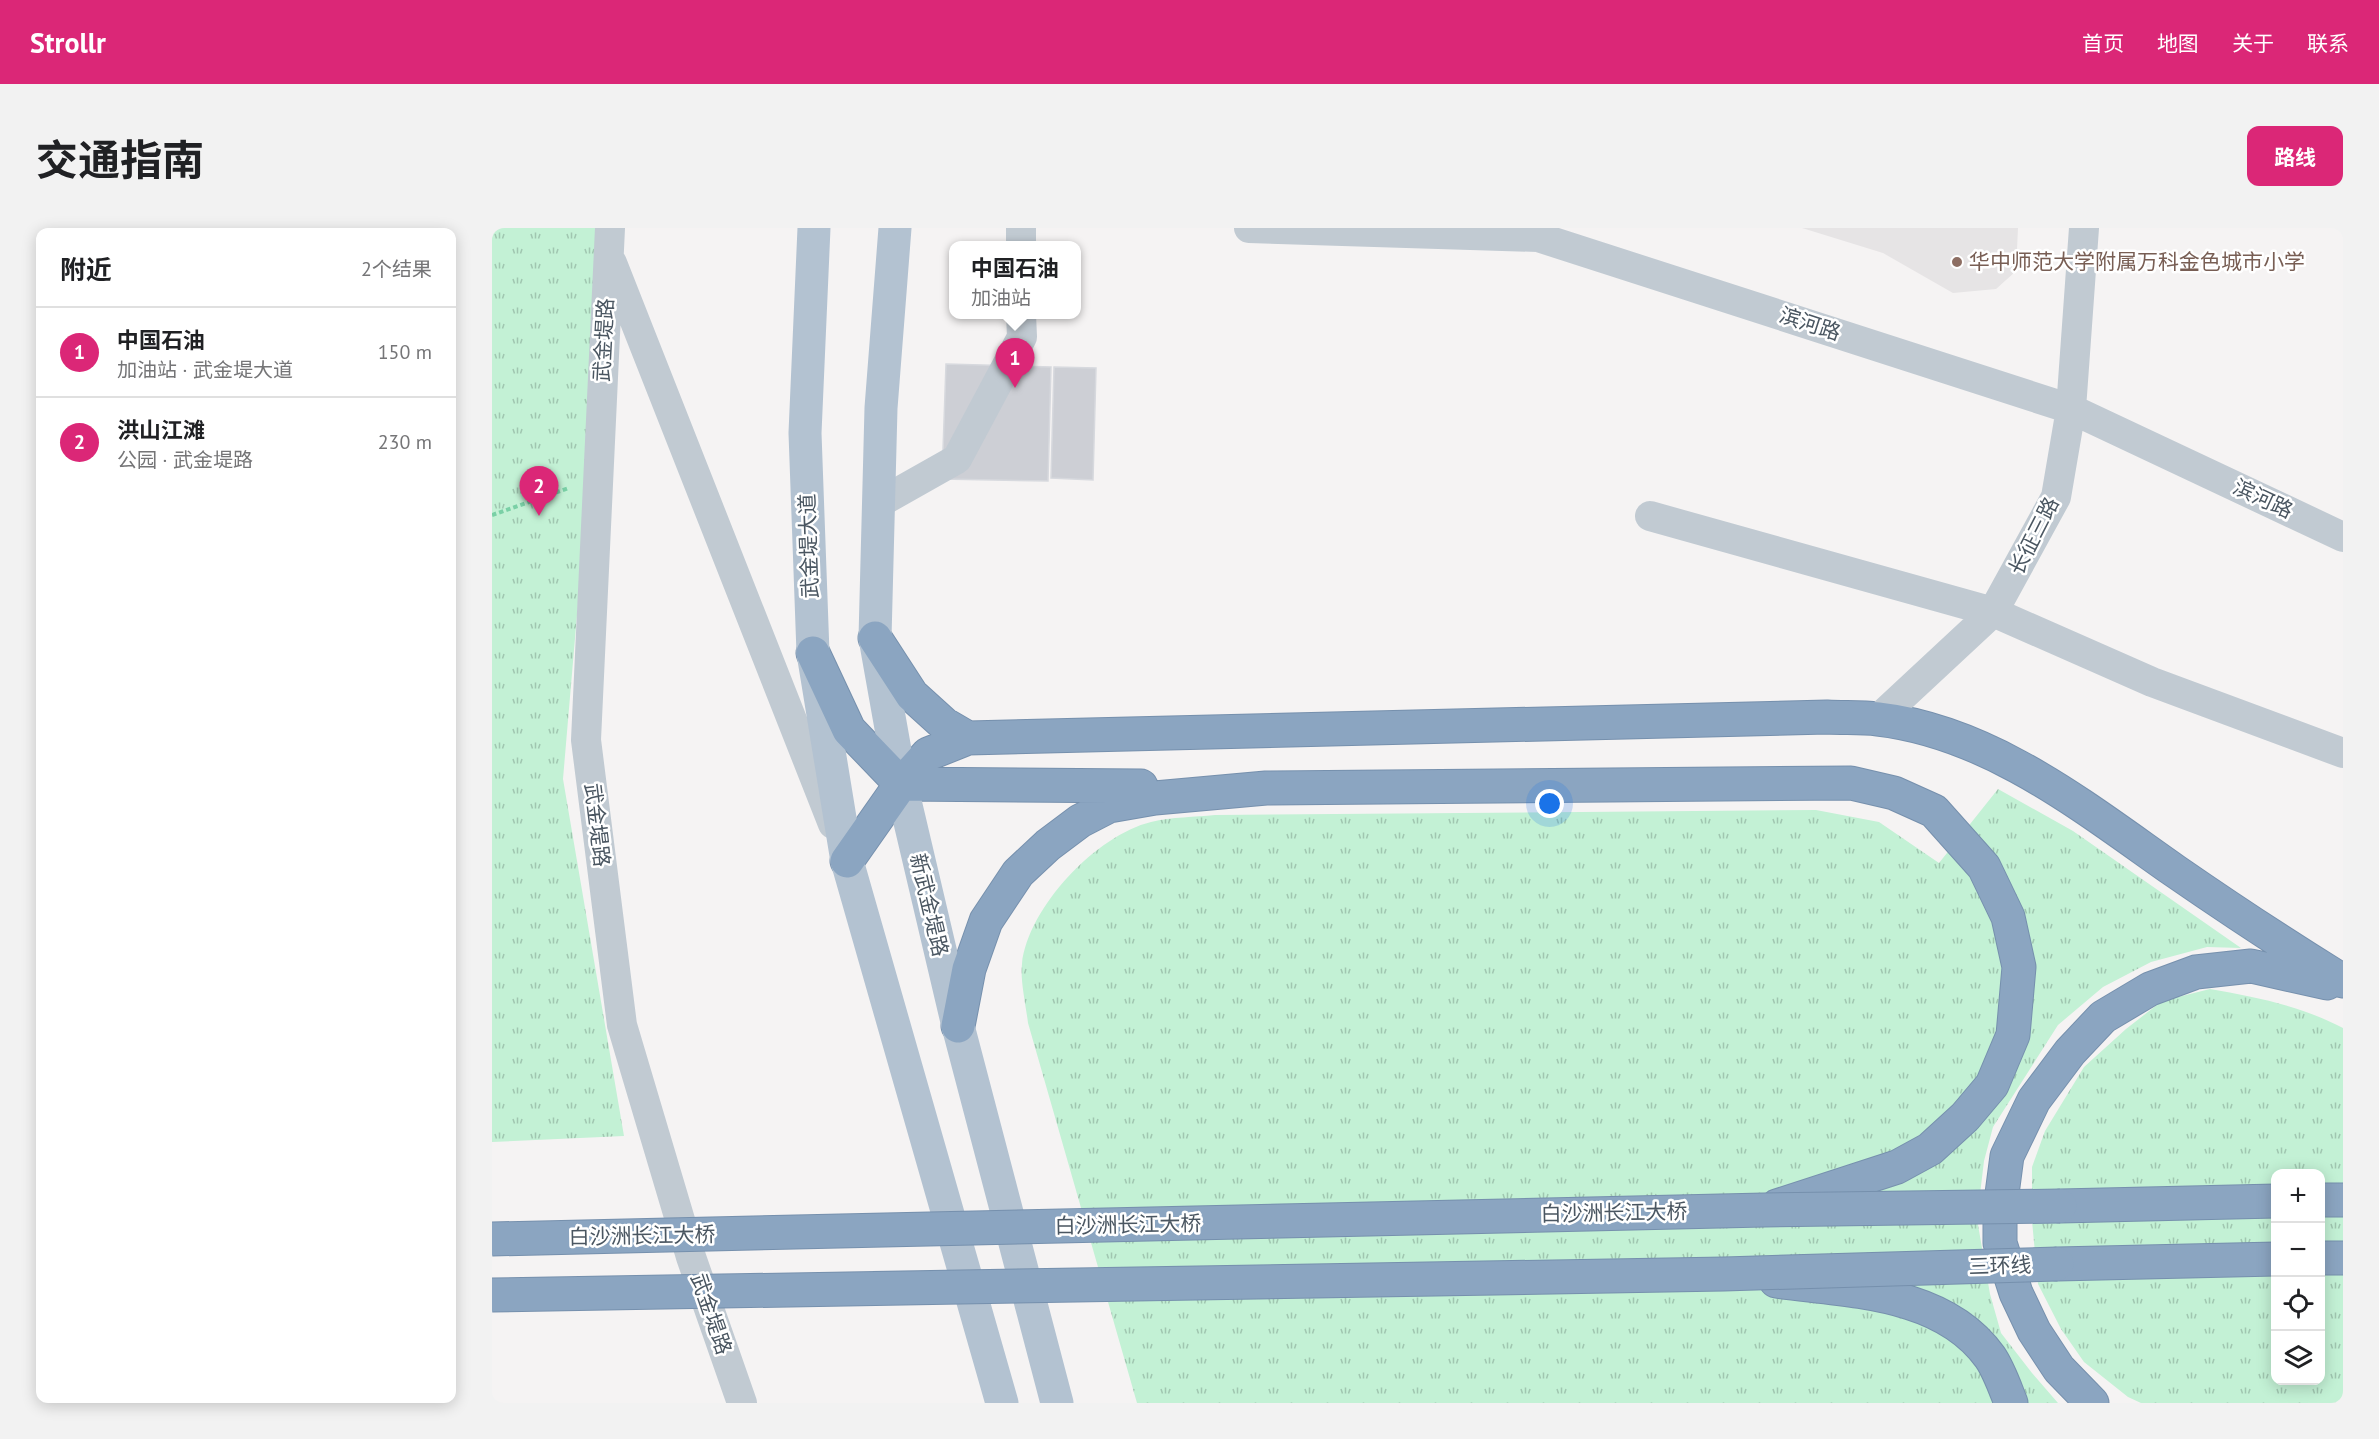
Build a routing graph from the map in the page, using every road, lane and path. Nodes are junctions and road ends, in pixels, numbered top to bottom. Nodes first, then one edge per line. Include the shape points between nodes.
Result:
1 (814, 228) edge
2 (895, 228) edge
3 (1249, 228) edge
4 (2084, 228) edge
5 (609, 240) edge
6 (1022, 319) edge
7 (2071, 409) junction
8 (598, 477) junction
9 (879, 503) junction
10 (492, 515) edge
11 (1650, 516) dead end
12 (2343, 537) edge
13 (1993, 612) junction
14 (875, 638) junction
15 (813, 653) junction
16 (1878, 718) junction
17 (968, 738) junction
18 (2343, 753) edge
19 (901, 784) junction
20 (1266, 788) junction
21 (847, 861) junction
22 (2343, 981) edge
23 (2343, 990) edge
24 (958, 1026) junction
25 (2325, 1200) edge
26 (2343, 1200) edge
27 (2271, 1201) edge
28 (1764, 1210) junction
29 (492, 1239) edge
30 (2325, 1258) edge
31 (2343, 1258) edge
32 (2271, 1259) edge
33 (1724, 1274) junction
34 (492, 1295) edge
35 (742, 1403) edge
36 (1002, 1403) edge
37 (1057, 1403) edge
38 (2011, 1403) edge
39 (2092, 1403) edge

1 - 15 main road, 武金堤大道 via 805,433
2 - 9 main road via 881,408
3 - 7 street, 滨河路 via 1538,237
4 - 7 street, 长征三路
5 - 8 street, 武金堤路
5 - 21 street
6 - 9 street via 1022,337 957,459
7 - 12 street, 滨河路
7 - 13 street, 长征三路 via 2056,497
8 - 10 path
8 - 35 street, 武金堤路 via 586,740 622,1025 691,1257
9 - 14 main road
11 - 13 street
13 - 16 street, 长征三路
13 - 18 street via 2152,682
14 - 17 highway via 912,695 944,724
14 - 19 main road
15 - 19 highway via 849,729
15 - 21 main road, 武金堤大道
16 - 17 highway
16 - 22 highway via 1964,742 2056,788 2254,926
17 - 19 highway via 928,754
19 - 20 highway
19 - 21 highway
19 - 24 main road, 新武金堤路
20 - 24 highway via 1109,806 1048,845 1018,873 986,921 969,969
20 - 28 highway, bridge via 1851,783 1894,793 1934,811 1984,867 2008,918 2019,967 2013,1035 1992,1085 1930,1149 1897,1167
21 - 36 main road, 武金堤大道
23 - 39 highway via 2318,980 2251,966 2196,972 2150,989 2103,1017 2070,1052 2034,1100 2007,1156 2000,1243 2016,1293 2034,1331 2059,1369
24 - 37 main road, 新武金堤路
25 - 26 highway
27 - 28 highway, bridge
28 - 29 highway, 白沙洲长江大桥, bridge
30 - 31 highway
32 - 33 highway, 三环线, bridge
33 - 34 highway, bridge
33 - 38 highway, bridge via 1865,1293 1927,1307 1962,1328 1990,1358

